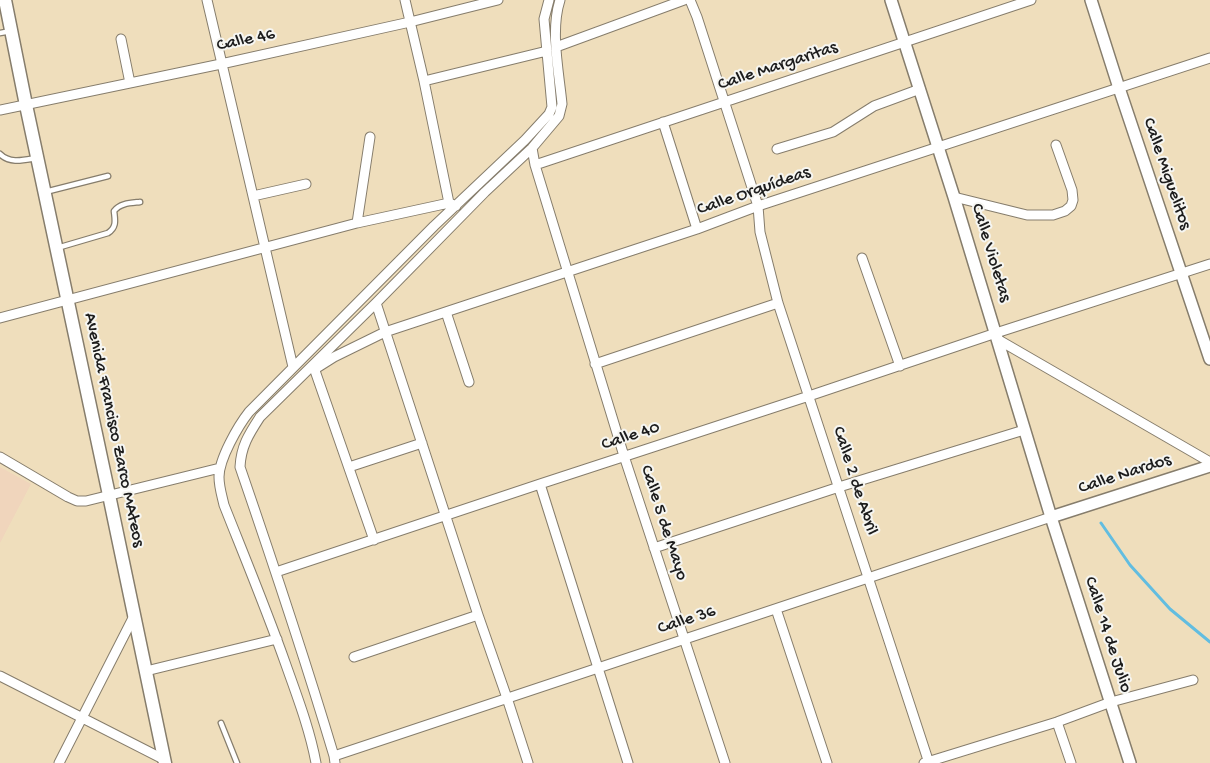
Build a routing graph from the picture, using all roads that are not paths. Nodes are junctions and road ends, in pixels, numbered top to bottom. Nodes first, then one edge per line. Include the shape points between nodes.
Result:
1 (5, 0) edge
2 (207, 0) edge
3 (405, 0) edge
4 (498, 0) edge
5 (549, 0) edge
6 (560, 0) edge
7 (684, 0) edge
8 (690, 0) edge
9 (891, 0) edge
10 (1031, 0) edge
11 (1091, 0) edge
12 (410, 22) junction
13 (6, 32) edge
14 (121, 39) dead end
15 (905, 42) junction
16 (556, 47) junction
17 (547, 51) junction
18 (1210, 58) edge
19 (221, 64) junction
20 (424, 81) junction
21 (130, 82) junction
22 (1119, 88) junction
23 (920, 89) junction
24 (725, 102) junction
25 (26, 105) junction
26 (0, 110) edge
27 (663, 122) junction
28 (370, 137) dead end
29 (1056, 145) dead end
30 (939, 147) junction
31 (532, 148) junction
32 (778, 149) dead end
33 (0, 154) edge
34 (37, 158) junction
35 (535, 164) junction
36 (108, 176) dead end
37 (306, 184) dead end
38 (44, 192) junction
39 (253, 196) junction
40 (954, 196) junction
41 (140, 202) dead end
42 (453, 204) junction
43 (758, 206) junction
44 (357, 223) junction
45 (697, 229) junction
46 (265, 247) junction
47 (56, 248) junction
48 (862, 258) dead end
49 (1210, 264) edge
50 (568, 271) junction
51 (1182, 274) junction
52 (67, 300) junction
53 (376, 303) junction
54 (778, 303) junction
55 (446, 312) junction
56 (0, 318) edge
57 (338, 324) junction
58 (347, 332) junction
59 (385, 332) junction
60 (996, 336) junction
61 (1210, 359) edge
62 (595, 364) junction
63 (900, 366) junction
64 (293, 367) junction
65 (314, 367) junction
66 (469, 382) dead end
67 (809, 396) junction
68 (1024, 430) junction
69 (422, 443) junction
70 (624, 456) junction
71 (0, 457) edge
72 (1210, 462) edge
73 (1210, 466) edge
74 (349, 467) junction
75 (220, 468) junction
76 (540, 484) junction
77 (839, 487) junction
78 (110, 495) junction
79 (445, 515) junction
80 (1051, 517) junction
81 (374, 540) junction
82 (654, 548) junction
83 (276, 572) junction
84 (868, 578) junction
85 (776, 609) junction
86 (478, 615) junction
87 (134, 616) junction
88 (684, 639) junction
89 (277, 640) junction
90 (354, 657) dead end
91 (598, 668) junction
92 (146, 672) junction
93 (0, 676) edge
94 (1193, 680) dead end
95 (507, 698) junction
96 (1111, 702) junction
97 (82, 718) junction
98 (1057, 722) junction
99 (221, 723) dead end
100 (337, 757) edge
101 (165, 762) edge
102 (59, 763) edge
103 (237, 763) edge
104 (315, 763) edge
105 (346, 763) edge
106 (528, 763) edge
107 (628, 763) edge
108 (724, 763) edge
109 (827, 763) edge
110 (927, 763) edge
111 (1071, 763) edge
112 (1130, 763) edge

1 - 13 main road, Avenida Francisco Zarco MAteos
2 - 19 street
3 - 12 street
4 - 12 street, Calle 46
5 - 17 street via 544,19
6 - 16 street via 556,11
7 - 16 street
8 - 24 street
9 - 15 street, Calle Violetas
10 - 15 street, Calle Margaritas
11 - 22 street, Calle Miguelitos
12 - 19 street, Calle 46
12 - 20 street
13 - 25 main road, Avenida Francisco Zarco MAteos
14 - 21 street
15 - 23 street, Calle Violetas
15 - 24 street, Calle Margaritas
16 - 31 street via 561,110
17 - 20 street
17 - 42 street via 552,107 549,114 525,140
18 - 22 street, Calle Orquídeas
19 - 21 street, Calle 46
19 - 39 street
20 - 42 street
21 - 25 street, Calle 46
22 - 30 street, Calle Orquídeas
22 - 51 street, Calle Miguelitos
23 - 30 street, Calle Violetas
23 - 32 street via 874,106 834,132
24 - 27 street, Calle Margaritas
24 - 43 street
25 - 26 street, Calle 46
25 - 34 main road, Avenida Francisco Zarco MAteos
27 - 35 street, Calle Margaritas
27 - 45 street
28 - 44 street
29 - 40 street via 1072,190 1071,206 1065,211 1053,215 1027,215
30 - 40 street, Calle Violetas
30 - 43 street, Calle Orquídeas
31 - 35 street, Calle 5 de Mayo
31 - 53 street
33 - 34 lane via 11,160
34 - 38 main road, Avenida Francisco Zarco MAteos
35 - 50 street, Calle 5 de Mayo
36 - 38 lane
37 - 39 street
38 - 47 main road, Avenida Francisco Zarco MAteos
39 - 46 street
40 - 60 street, Calle Violetas
41 - 47 lane via 117,207 114,211 116,223 108,233
42 - 44 street
42 - 57 street
43 - 45 street, Calle Orquídeas
43 - 54 street, Calle 2 de Abril via 760,232
44 - 46 street
45 - 50 street, Calle Orquídeas
46 - 52 street
46 - 64 street
47 - 52 main road, Avenida Francisco Zarco MAteos
48 - 63 street
49 - 51 street, Calle 40
50 - 55 street, Calle Orquídeas
50 - 62 street, Calle 5 de Mayo
51 - 60 street, Calle 40
51 - 61 street, Calle Miguelitos
52 - 56 street
52 - 78 main road, Avenida Francisco Zarco MAteos
53 - 58 street
53 - 59 street
54 - 62 street
54 - 67 street, Calle 2 de Abril
55 - 59 street, Calle Orquídeas
55 - 66 street
57 - 58 street
57 - 64 street
58 - 65 street
59 - 65 street, Calle Orquídeas
59 - 69 street
60 - 63 street, Calle 40
60 - 68 street, Calle Violetas
60 - 72 street
62 - 70 street, Calle 5 de Mayo
63 - 67 street, Calle 40
64 - 75 street via 242,421
65 - 74 street
65 - 83 street via 260,417 243,445 240,457 240,467
67 - 70 street, Calle 40
67 - 77 street, Calle 2 de Abril
68 - 77 street
68 - 80 street, Calle Violetas
69 - 74 street
69 - 79 street
70 - 76 street, Calle 40
70 - 82 street, Calle 5 de Mayo
71 - 78 street via 77,501
73 - 80 street, Calle Nardos
74 - 81 street
75 - 78 street
75 - 89 street via 220,492 224,505
76 - 79 street, Calle 40
76 - 91 street
77 - 82 street
77 - 84 street, Calle 2 de Abril
78 - 87 main road, Avenida Francisco Zarco MAteos
79 - 81 street, Calle 40
79 - 86 street
80 - 84 street, Calle 36
80 - 96 street, Calle 14 de Julio
81 - 83 street, Calle 40
82 - 88 street, Calle 5 de Mayo
83 - 100 street
84 - 85 street, Calle 36
84 - 110 street, Calle 2 de Abril
85 - 88 street, Calle 36
85 - 109 street
86 - 90 street
86 - 95 street
87 - 92 main road, Avenida Francisco Zarco MAteos
87 - 97 street
88 - 91 street, Calle 36
88 - 108 street, Calle 5 de Mayo
89 - 92 street
89 - 104 street via 294,685
91 - 95 street, Calle 36
91 - 107 street
92 - 101 main road, Avenida Francisco Zarco MAteos
93 - 97 street
94 - 96 street
95 - 100 street, Calle 36
95 - 106 street
96 - 98 street
96 - 112 street, Calle 14 de Julio
97 - 101 street
97 - 102 street
98 - 110 street
98 - 111 street
99 - 103 lane
100 - 105 street

